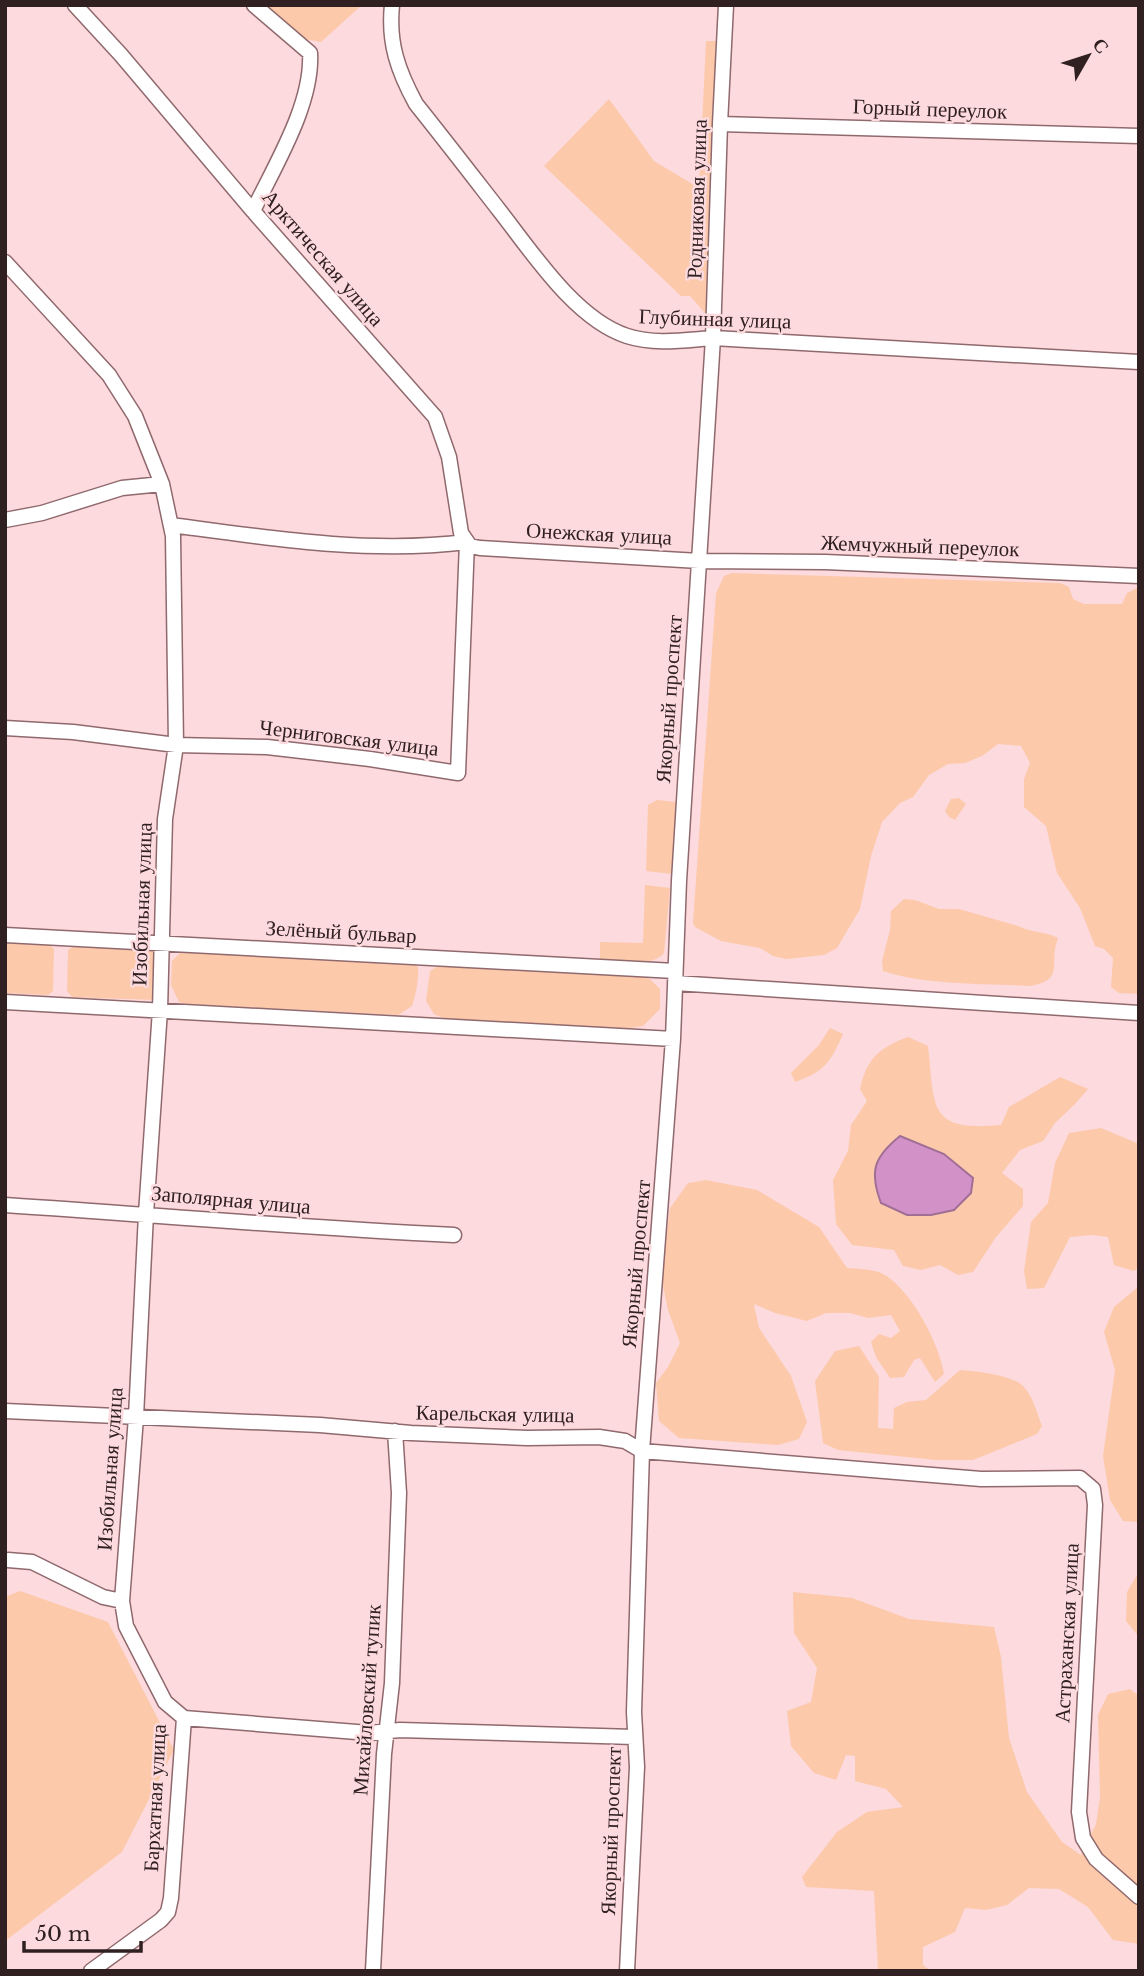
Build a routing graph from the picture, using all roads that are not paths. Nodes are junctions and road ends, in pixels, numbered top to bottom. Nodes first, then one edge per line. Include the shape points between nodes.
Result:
1 (75, 5) edge
2 (254, 5) edge
3 (392, 5) edge
4 (726, 5) edge
5 (720, 124) junction
6 (1139, 136) edge
7 (253, 211) junction
8 (5, 262) edge
9 (713, 338) junction
10 (1139, 362) edge
11 (162, 484) junction
12 (5, 520) edge
13 (171, 525) junction
14 (467, 542) junction
15 (699, 561) junction
16 (1139, 576) edge
17 (5, 728) edge
18 (176, 745) junction
19 (5, 934) edge
20 (163, 942) junction
21 (675, 977) junction
22 (5, 1002) edge
23 (160, 1010) junction
24 (1139, 1013) edge
25 (673, 1039) junction
26 (5, 1205) edge
27 (146, 1214) junction
28 (454, 1235) dead end
29 (5, 1411) edge
30 (136, 1417) junction
31 (395, 1432) junction
32 (642, 1451) junction
33 (981, 1479) joint
34 (8, 1560) dead end
35 (122, 1601) junction
36 (184, 1718) junction
37 (386, 1731) junction
38 (634, 1737) junction
39 (1139, 1897) edge
40 (91, 1971) edge
41 (373, 1971) edge
42 (627, 1971) edge

1 - 7 street, Арктическая улица
2 - 7 street via 310,53 311,69 299,113
3 - 9 street, Глубинная улица via 390,37 395,60 416,104 578,305 604,326 629,337 657,342
4 - 5 street, Родниковая улица
5 - 6 street, Горный переулок
5 - 9 street, Родниковая улица
7 - 14 street, Арктическая улица via 435,417 449,457 461,533
8 - 11 street, Изобильная улица via 109,376 135,416
9 - 10 street, Глубинная улица
9 - 15 street, Родниковая улица
11 - 12 street via 122,488
11 - 13 street, Изобильная улица
13 - 14 street via 323,544 409,547
13 - 18 street, Изобильная улица
14 - 15 street, Онежская улица via 480,548
14 - 18 street, Черниговская улица via 458,773 267,747
15 - 16 street, Жемчужный переулок
15 - 21 street, Якорный проспект
17 - 18 street, Черниговская улица
18 - 20 street, Изобильная улица via 165,819
19 - 20 street, Зелёный бульвар
20 - 21 street, Зелёный бульвар
20 - 23 street, Изобильная улица
21 - 24 street, Зелёный бульвар
21 - 25 street, Якорный проспект
22 - 23 street
23 - 25 street
23 - 27 street, Изобильная улица
25 - 32 street, Якорный проспект
26 - 27 street, Заполярная улица
27 - 28 street, Заполярная улица via 314,1229
27 - 30 street, Изобильная улица
29 - 30 street, Карельская улица
30 - 31 street, Карельская улица
30 - 35 street, Изобильная улица
31 - 32 street, Карельская улица via 599,1437 625,1441
31 - 37 street, Михайловский тупик via 398,1507
32 - 33 street, Карельская улица
32 - 38 street, Якорный проспект
33 - 39 street, Астраханская улица via 1080,1478 1093,1489 1079,1812 1083,1838 1096,1859
34 - 35 street via 32,1562 103,1597
35 - 36 street, Бархатная улица via 126,1626 165,1702
36 - 37 street
36 - 40 street, Бархатная улица via 168,1912
37 - 38 street
37 - 41 street, Михайловский тупик
38 - 42 street, Якорный проспект via 637,1767

